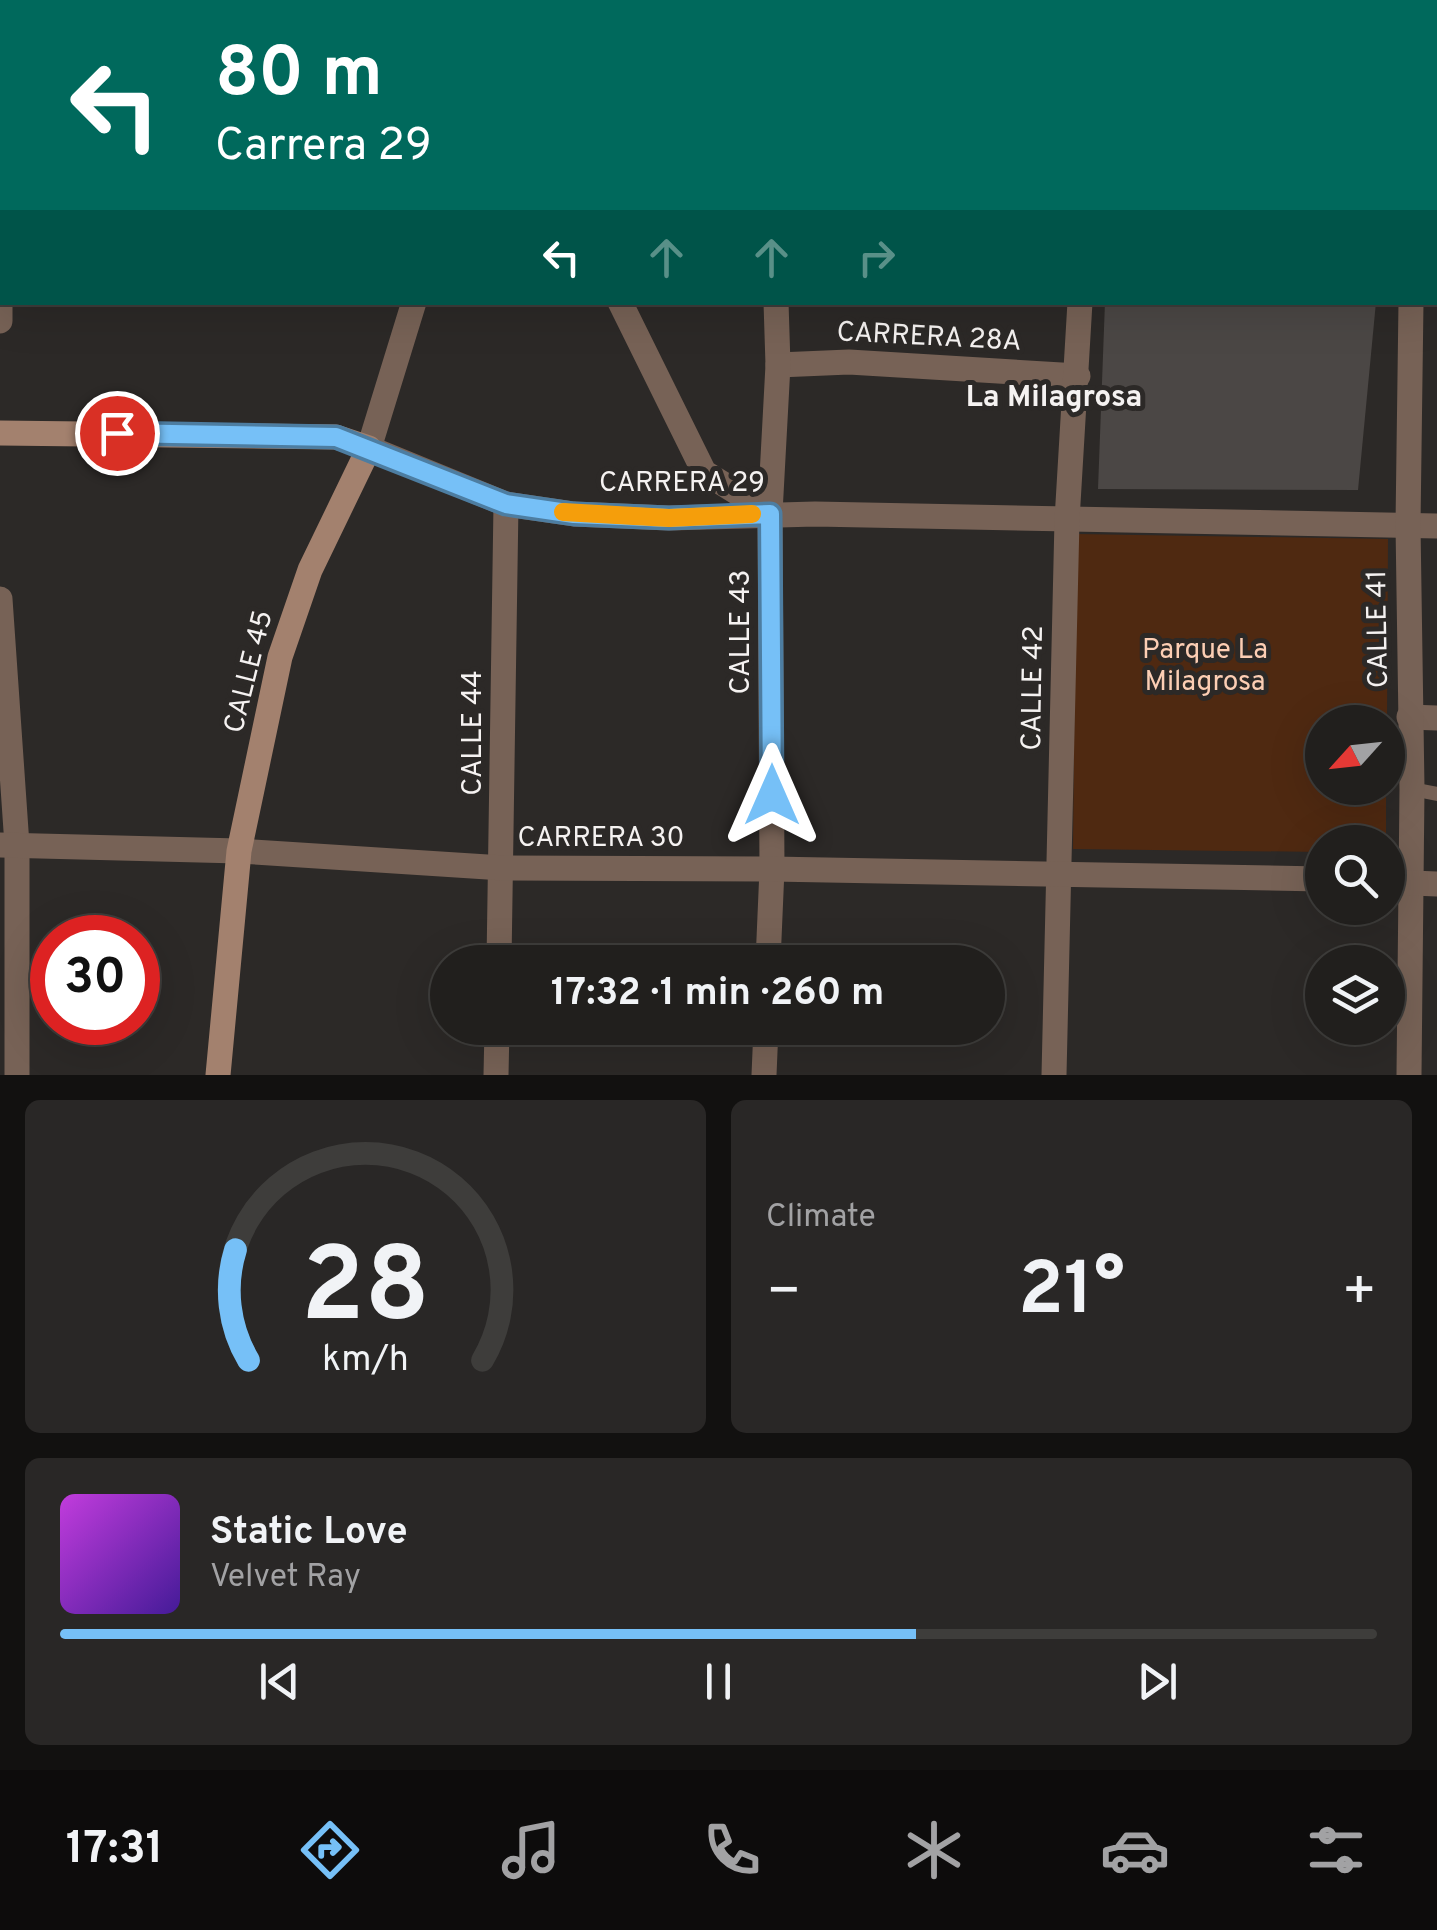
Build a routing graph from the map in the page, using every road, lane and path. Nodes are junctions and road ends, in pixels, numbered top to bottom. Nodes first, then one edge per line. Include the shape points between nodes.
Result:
1 (0, 0) edge
2 (0, 21) edge
3 (0, 123) edge
4 (0, 304) edge
5 (413, 305) edge
6 (621, 305) edge
7 (776, 305) edge
8 (1080, 305) edge
9 (1411, 305) edge
10 (0, 321) edge
11 (778, 365) junction
12 (1078, 376) junction
13 (0, 432) edge
14 (369, 448) junction
15 (506, 504) junction
16 (770, 514) junction
17 (1067, 520) junction
18 (1408, 525) junction
19 (1437, 526) edge
20 (0, 599) edge
21 (1, 652) edge
22 (1409, 717) junction
23 (1437, 718) edge
24 (1424, 792) edge
25 (8, 845) edge
26 (239, 851) junction
27 (1405, 860) edge
28 (502, 868) junction
29 (772, 869) junction
30 (1060, 874) junction
31 (1305, 880) edge
32 (1405, 882) edge
33 (1437, 884) edge
34 (1401, 925) edge
35 (500, 945) edge
36 (769, 945) edge
37 (497, 1045) edge
38 (765, 1045) edge
39 (16, 1075) edge
40 (218, 1075) edge
41 (496, 1075) edge
42 (764, 1075) edge
43 (1054, 1075) edge
44 (1409, 1075) edge

1 - 2 street
3 - 4 street
4 - 10 street
5 - 14 street, CALLE 45
6 - 16 street via 704,472
7 - 11 street, CALLE 43
8 - 12 street, CALLE 42
9 - 18 street, CALLE 41
11 - 12 street, CARRERA 28A via 850,362
11 - 16 street, CALLE 43
12 - 17 street, CALLE 42
13 - 14 main road, CARRERA 29 via 336,437
14 - 15 street, CARRERA 29
14 - 26 main road, CALLE 45 via 310,570 280,656
15 - 16 street, CARRERA 29 via 669,518
15 - 28 street, CALLE 44
16 - 17 street, CARRERA 29
16 - 29 street, CALLE 43
17 - 18 street, CARRERA 29
17 - 30 street, CALLE 42
18 - 19 street, CARRERA 29
18 - 22 street, CALLE 41
20 - 21 street
21 - 25 street
22 - 23 street
22 - 24 street, CALLE 41
24 - 27 street, CALLE 41
25 - 26 street, CARRERA 30
25 - 39 street
26 - 28 street, CARRERA 30
26 - 40 main road, CALLE 45
28 - 29 street, CARRERA 30
28 - 35 street, CALLE 44
29 - 30 street, CARRERA 30
29 - 36 street, CALLE 43
30 - 31 street, CARRERA 30
30 - 43 street, CALLE 42
32 - 33 street
34 - 44 street, CALLE 41
37 - 41 street
38 - 42 street

